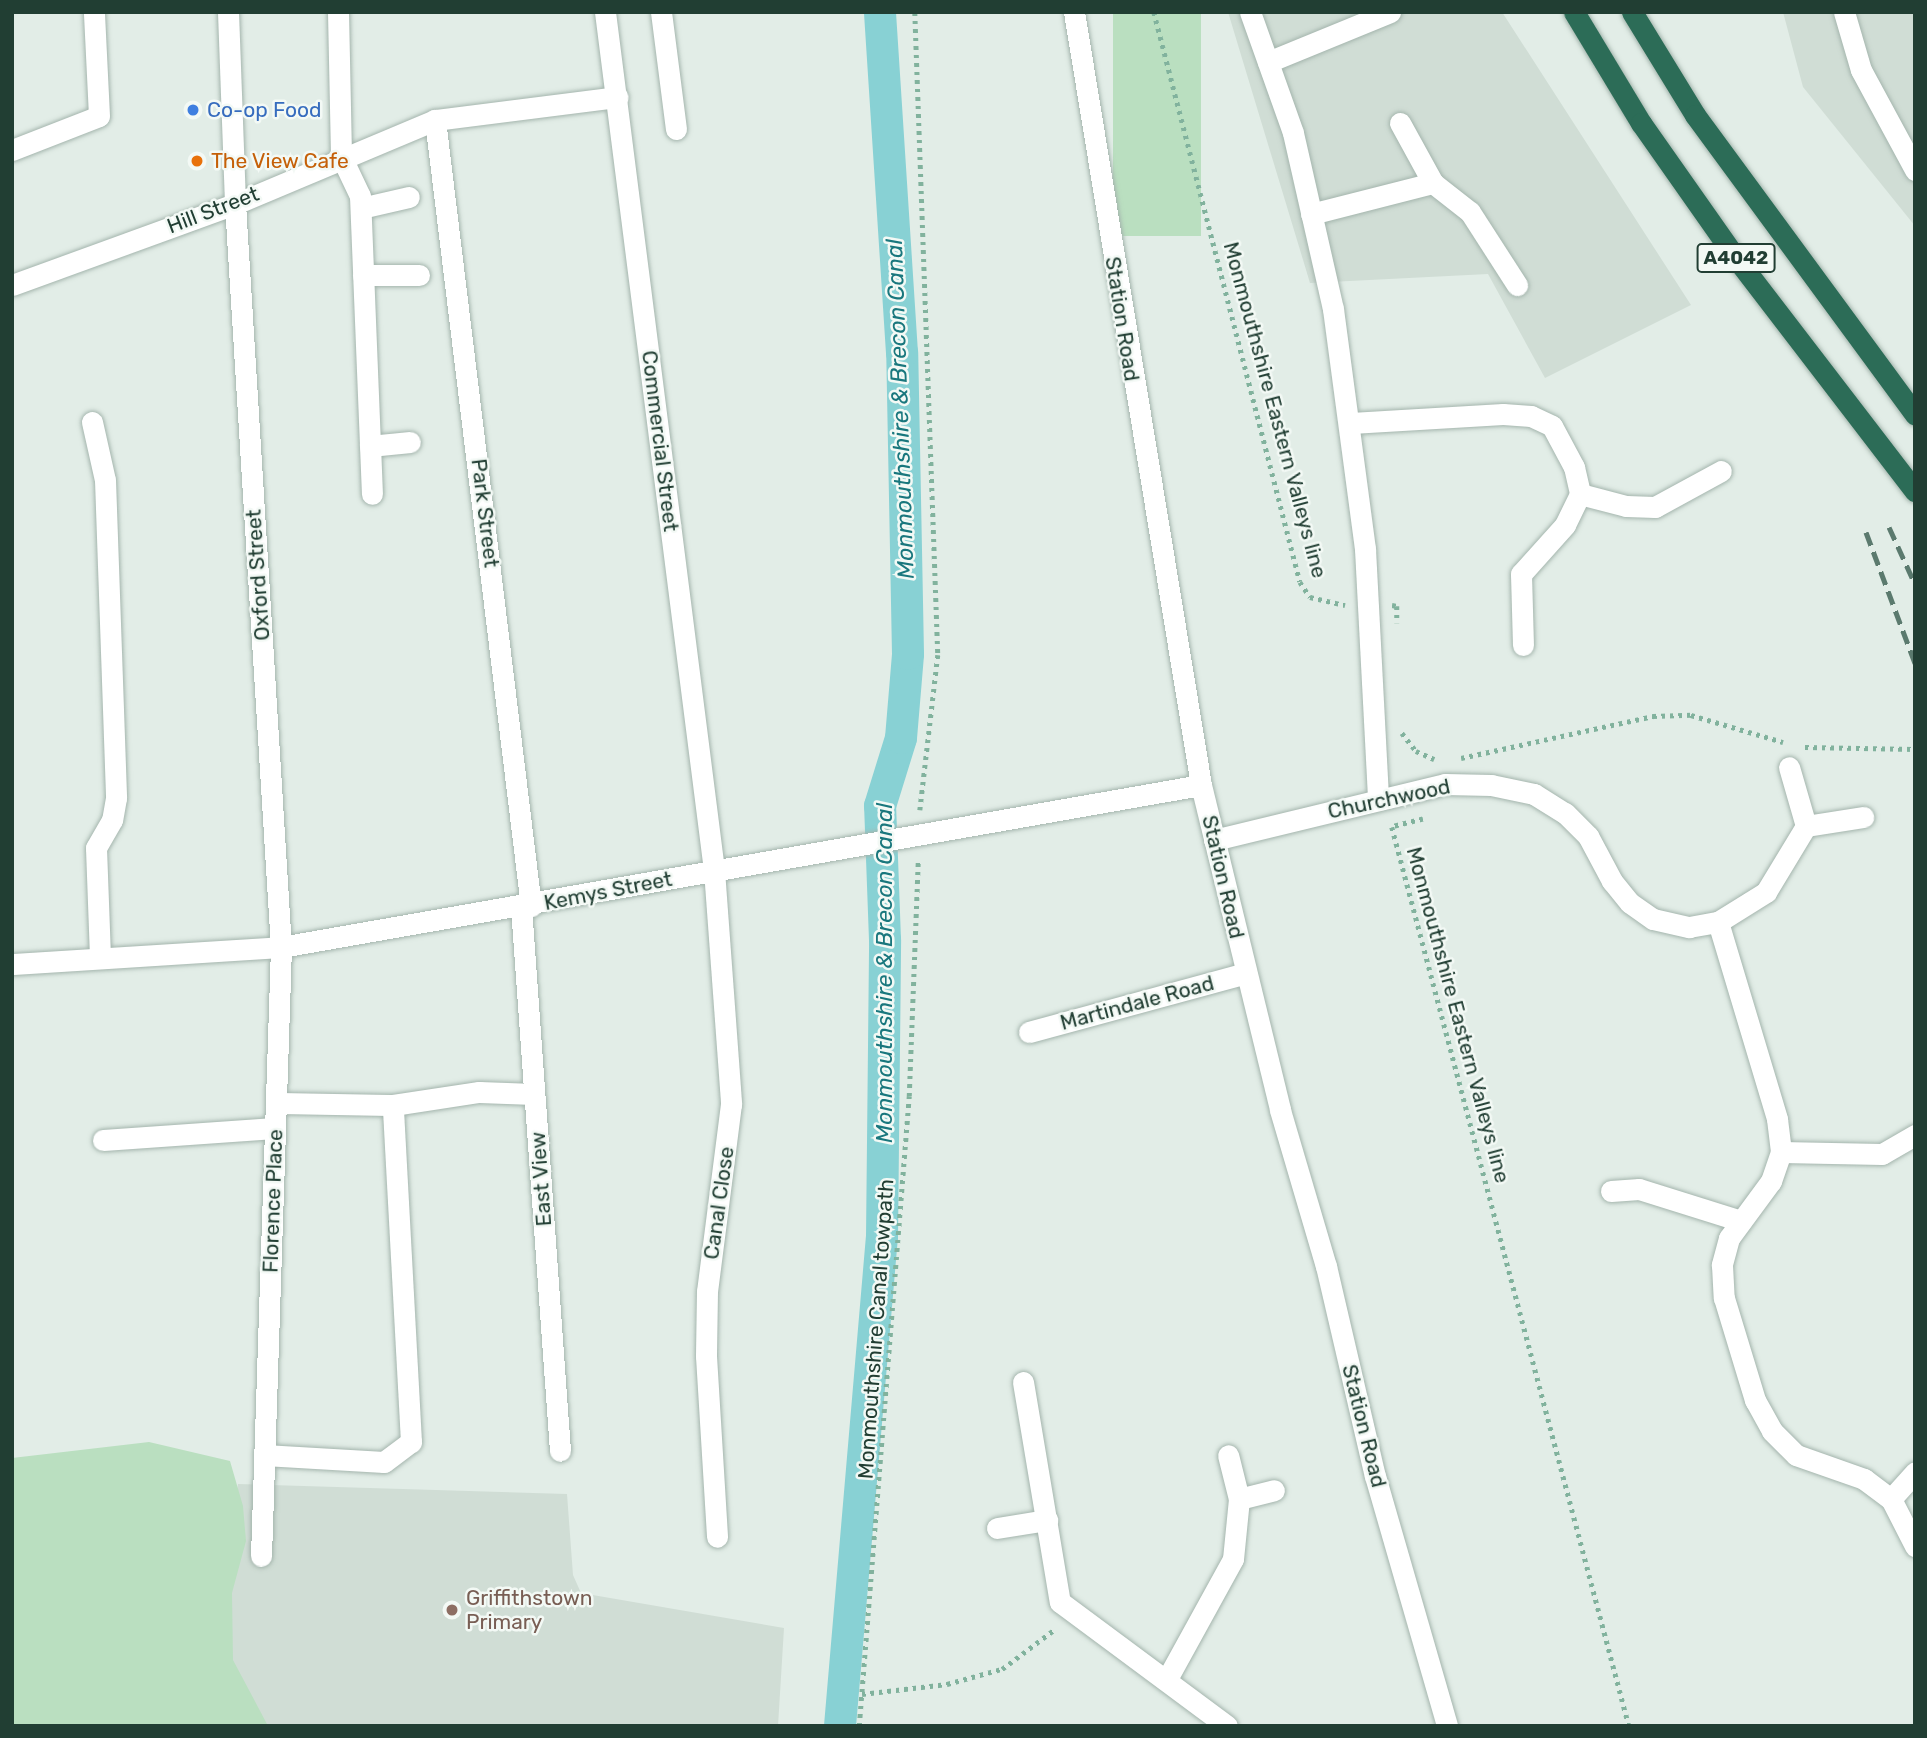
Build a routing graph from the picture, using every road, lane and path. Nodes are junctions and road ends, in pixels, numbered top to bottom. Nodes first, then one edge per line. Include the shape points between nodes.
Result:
1 (94, 12) edge
2 (228, 12) edge
3 (338, 12) edge
4 (605, 12) edge
5 (661, 12) edge
6 (915, 12) edge
7 (1074, 12) edge
8 (1154, 12) edge
9 (1250, 12) edge
10 (1390, 12) edge
11 (1574, 12) edge
12 (1632, 12) edge
13 (1844, 12) edge
14 (1268, 62) junction
15 (618, 97) junction
16 (435, 120) junction
17 (1401, 123) dead end
18 (677, 129) dead end
19 (12, 150) edge
20 (341, 156) junction
21 (1915, 170) edge
22 (1433, 183) junction
23 (409, 197) dead end
24 (235, 204) junction
25 (361, 208) junction
26 (1311, 214) junction
27 (363, 275) junction
28 (419, 275) dead end
29 (12, 285) edge
30 (1517, 285) dead end
31 (1915, 415) edge
32 (92, 422) dead end
33 (1351, 423) junction
34 (410, 442) dead end
35 (370, 446) junction
36 (1721, 471) dead end
37 (1915, 491) edge
38 (372, 494) dead end
39 (1580, 494) junction
40 (1369, 601) junction
41 (1397, 633) dead end
42 (1523, 645) dead end
43 (1400, 720) dead end
44 (1788, 743) dead end
45 (1800, 746) dead end
46 (1915, 749) edge
47 (1447, 762) junction
48 (1789, 768) dead end
49 (1452, 784) junction
50 (1200, 785) junction
51 (1378, 798) junction
52 (1430, 817) dead end
53 (1863, 817) dead end
54 (1806, 826) junction
55 (915, 835) junction
56 (1214, 840) junction
57 (713, 870) junction
58 (526, 906) junction
59 (1718, 922) junction
60 (281, 947) junction
61 (100, 958) junction
62 (12, 964) edge
63 (1246, 973) junction
64 (1029, 1032) dead end
65 (534, 1094) junction
66 (276, 1103) junction
67 (393, 1105) junction
68 (275, 1128) junction
69 (1915, 1135) edge
70 (103, 1140) dead end
71 (1781, 1152) junction
72 (1611, 1191) dead end
73 (1741, 1221) junction
74 (1023, 1382) dead end
75 (560, 1451) dead end
76 (264, 1455) junction
77 (1228, 1455) dead end
78 (1915, 1472) edge
79 (1274, 1490) dead end
80 (1239, 1499) junction
81 (1891, 1499) junction
82 (1047, 1520) junction
83 (997, 1528) dead end
84 (717, 1538) dead end
85 (1915, 1546) edge
86 (261, 1556) dead end
87 (1069, 1609) junction
88 (1167, 1679) junction
89 (862, 1694) junction
90 (859, 1726) edge
91 (1227, 1726) edge
92 (1447, 1726) edge
93 (1629, 1726) edge

1 - 19 street via 99,116
2 - 24 street, Oxford Street
3 - 20 street
4 - 15 street, Commercial Street
5 - 18 street
6 - 55 path, Monmouthshire Canal towpath via 938,655
7 - 50 street, Station Road
8 - 40 path, Monmouthshire Eastern Valleys line via 1300,582 1310,597 1344,605
9 - 14 street
10 - 14 street
11 - 37 highway, A4042 via 1641,123 1736,258
12 - 31 highway, A4042 via 1695,115
13 - 21 street via 1861,70
14 - 26 street via 1293,133
15 - 16 street, Hill Street
15 - 57 street, Commercial Street
16 - 20 street, Hill Street
16 - 58 street, Park Street
17 - 22 street
20 - 24 street, Hill Street
20 - 25 street
22 - 26 street
22 - 30 street via 1470,212
23 - 25 street
24 - 29 street, Hill Street
24 - 60 street, Oxford Street
25 - 27 street
26 - 33 street
27 - 28 street
27 - 35 street
32 - 61 street via 105,480 116,798 112,820 96,848
33 - 39 street via 1531,416 1552,426 1563,442 1580,480
33 - 40 street
34 - 35 street
35 - 38 street
36 - 39 street via 1655,507 1626,506
39 - 42 street via 1565,525 1521,574
40 - 41 path, Monmouthshire Eastern Valleys line via 1397,606
40 - 51 street
43 - 47 path via 1405,742
44 - 47 path via 1691,715 1653,716
45 - 46 path
47 - 49 path
48 - 54 street
49 - 51 street, Churchwood
49 - 59 street, Churchwood via 1534,794 1565,813 1588,836 1630,903 1653,919 1677,924
50 - 55 street, Kemys Street
50 - 56 street, Station Road
51 - 56 street, Churchwood
52 - 93 path, Monmouthshire Eastern Valleys line via 1392,827
53 - 54 street
54 - 59 street, Churchwood via 1766,892
55 - 57 street, Kemys Street
55 - 89 path, Monmouthshire Canal towpath via 909,1096
56 - 63 street, Station Road
57 - 58 street, Kemys Street
57 - 84 street, Canal Close via 731,1104 707,1291 706,1356
58 - 60 street, Kemys Street
58 - 65 street, East View
59 - 71 street via 1777,1119
60 - 61 street, Kemys Street
60 - 66 street, Florence Place
61 - 62 street, Kemys Street
63 - 64 street, Martindale Road
63 - 92 street, Station Road via 1326,1266 1375,1476
65 - 67 street via 479,1092
65 - 75 street, East View
66 - 67 street
66 - 68 street, Florence Place
67 - 76 street via 411,1442 384,1462
68 - 70 street
68 - 76 street, Florence Place
69 - 71 street via 1882,1154
71 - 73 street via 1771,1181
72 - 73 street via 1639,1189
73 - 81 street via 1729,1238 1722,1265 1724,1297 1755,1400 1772,1431 1796,1455 1864,1479
74 - 82 street
76 - 86 street, Florence Place
77 - 80 street
78 - 81 street
79 - 80 street
80 - 88 street via 1233,1559
81 - 85 street
82 - 83 street
82 - 87 street via 1059,1602
87 - 88 street
87 - 89 path via 1056,1628 1002,1669 947,1684
88 - 91 street
89 - 90 path, Monmouthshire Canal towpath

